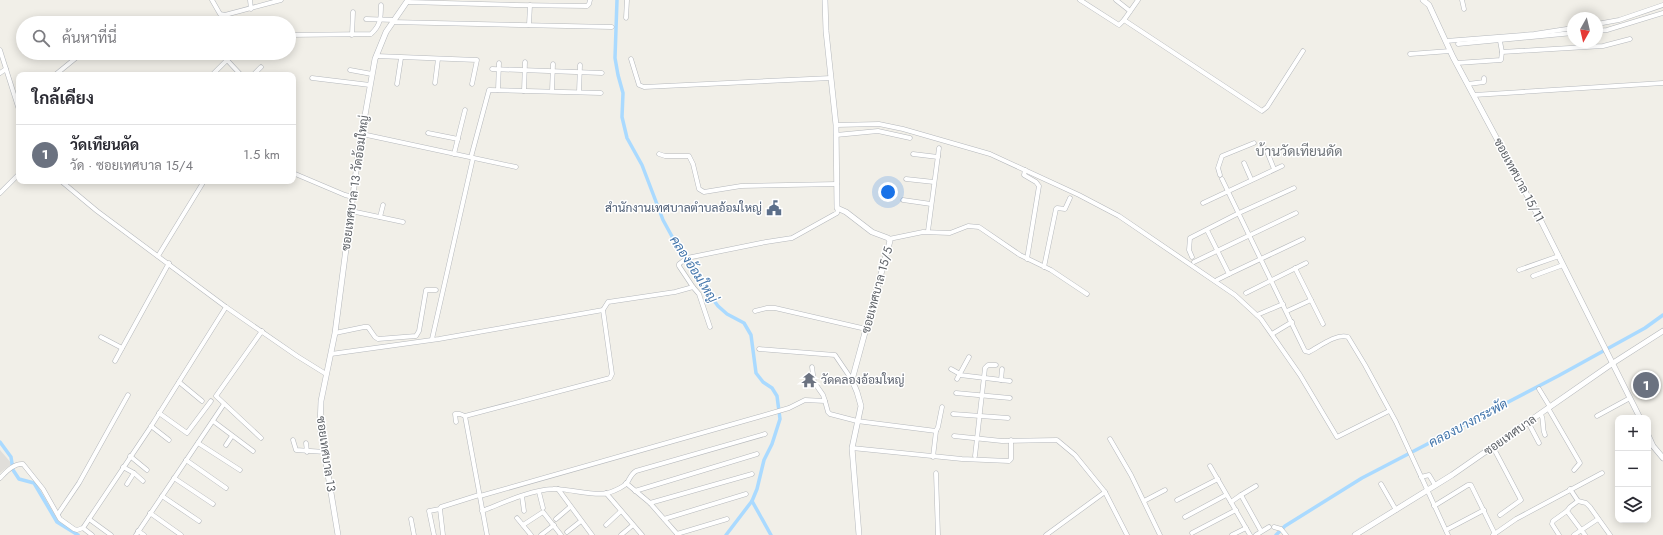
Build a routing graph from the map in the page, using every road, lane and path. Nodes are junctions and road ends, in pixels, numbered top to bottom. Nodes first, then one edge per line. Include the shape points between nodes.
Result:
1 (212, 0) edge
2 (250, 0) edge
3 (281, 0) edge
4 (590, 0) edge
5 (627, 0) edge
6 (825, 0) edge
7 (1080, 0) edge
8 (1116, 0) edge
9 (1138, 0) edge
10 (1422, 0) edge
11 (1462, 0) edge
12 (407, 1) edge
13 (267, 2) edge
14 (1430, 3) edge
15 (381, 5) dead end
16 (530, 5) junction
17 (1663, 5) edge
18 (252, 9) junction
19 (1464, 9) dead end
20 (353, 12) dead end
21 (1130, 12) junction
22 (1663, 13) edge
23 (626, 18) dead end
24 (366, 19) dead end
25 (381, 20) junction
26 (1124, 20) junction
27 (393, 21) junction
28 (1603, 23) edge
29 (529, 24) junction
30 (612, 27) dead end
31 (1567, 29) edge
32 (1603, 30) edge
33 (296, 35) edge
34 (352, 35) junction
35 (1567, 35) edge
36 (1630, 39) dead end
37 (1500, 41) junction
38 (1446, 43) junction
39 (0, 50) edge
40 (1303, 51) dead end
41 (1450, 51) junction
42 (1502, 52) junction
43 (1410, 54) dead end
44 (376, 56) junction
45 (1, 57) edge
46 (402, 58) junction
47 (438, 59) junction
48 (631, 59) dead end
49 (73, 60) edge
50 (227, 60) edge
51 (227, 60) edge
52 (525, 62) dead end
53 (499, 63) dead end
54 (1457, 63) junction
55 (553, 64) dead end
56 (580, 65) dead end
57 (261, 67) dead end
58 (6, 69) junction
59 (492, 69) dead end
60 (499, 69) junction
61 (350, 70) dead end
62 (525, 70) junction
63 (552, 71) junction
64 (59, 72) edge
65 (215, 72) edge
66 (238, 72) edge
67 (256, 72) edge
68 (580, 72) junction
69 (0, 73) edge
70 (602, 73) dead end
71 (372, 74) junction
72 (312, 78) dead end
73 (831, 78) junction
74 (1484, 78) dead end
75 (435, 83) dead end
76 (1663, 83) edge
77 (398, 84) dead end
78 (472, 84) dead end
79 (1468, 84) junction
80 (370, 85) junction
81 (498, 90) junction
82 (524, 91) junction
83 (552, 92) junction
84 (579, 92) junction
85 (601, 93) dead end
86 (1474, 96) junction
87 (16, 98) edge
88 (465, 110) dead end
89 (836, 125) junction
90 (428, 133) dead end
91 (362, 134) junction
92 (836, 135) junction
93 (910, 138) dead end
94 (458, 139) junction
95 (1254, 143) dead end
96 (939, 148) dead end
97 (1266, 149) dead end
98 (454, 154) junction
99 (659, 154) dead end
100 (913, 154) dead end
101 (938, 157) junction
102 (472, 158) junction
103 (1244, 163) dead end
104 (1282, 166) dead end
105 (516, 167) dead end
106 (1274, 169) junction
107 (1026, 170) junction
108 (296, 174) edge
109 (16, 177) edge
110 (906, 178) dead end
111 (1251, 179) junction
112 (934, 182) junction
113 (66, 184) edge
114 (202, 184) edge
115 (837, 184) junction
116 (1294, 188) dead end
117 (1228, 191) junction
118 (0, 193) edge
119 (353, 197) junction
120 (1070, 198) dead end
121 (903, 200) dead end
122 (1202, 203) dead end
123 (932, 204) junction
124 (383, 205) dead end
125 (838, 209) junction
126 (351, 212) junction
127 (1239, 213) junction
128 (1296, 213) dead end
129 (380, 217) junction
130 (403, 222) dead end
131 (1207, 230) junction
132 (928, 231) junction
133 (1250, 235) junction
134 (889, 239) junction
135 (1303, 239) dead end
136 (1217, 251) junction
137 (158, 256) junction
138 (1559, 256) junction
139 (1261, 258) junction
140 (1027, 259) junction
141 (169, 263) junction
142 (1306, 263) dead end
143 (1563, 265) junction
144 (1044, 267) junction
145 (1295, 268) junction
146 (1519, 270) dead end
147 (1228, 274) junction
148 (1533, 276) dead end
149 (1272, 279) junction
150 (1217, 280) dead end
151 (693, 287) junction
152 (436, 290) dead end
153 (1246, 293) dead end
154 (1087, 294) dead end
155 (1311, 300) junction
156 (1283, 304) junction
157 (226, 307) junction
158 (603, 310) junction
159 (755, 311) dead end
160 (1287, 311) junction
161 (1257, 315) junction
162 (1292, 322) junction
163 (1323, 324) dead end
164 (710, 327) dead end
165 (866, 329) junction
166 (262, 331) junction
167 (1663, 331) edge
168 (335, 333) junction
169 (1272, 334) junction
170 (101, 337) dead end
171 (432, 339) junction
172 (122, 348) junction
173 (759, 349) dead end
174 (331, 354) junction
175 (969, 357) dead end
176 (115, 361) dead end
177 (1613, 362) junction
178 (996, 365) dead end
179 (812, 367) dead end
180 (951, 369) dead end
181 (1002, 369) dead end
182 (326, 374) junction
183 (959, 376) junction
184 (984, 378) junction
185 (852, 380) junction
186 (1001, 380) junction
187 (1010, 381) dead end
188 (179, 382) junction
189 (1539, 389) dead end
190 (956, 393) dead end
191 (982, 395) junction
192 (128, 396) dead end
193 (1010, 398) dead end
194 (1630, 398) junction
195 (202, 401) dead end
196 (211, 401) dead end
197 (825, 401) junction
198 (224, 404) junction
199 (942, 407) dead end
200 (1549, 407) junction
201 (1390, 411) junction
202 (159, 413) junction
203 (953, 414) dead end
204 (1541, 414) junction
205 (1638, 415) edge
206 (465, 416) junction
207 (979, 416) junction
208 (1597, 416) dead end
209 (1008, 418) dead end
210 (212, 421) junction
211 (858, 421) junction
212 (456, 422) dead end
213 (1528, 422) junction
214 (151, 426) junction
215 (936, 431) junction
216 (765, 434) dead end
217 (232, 436) junction
218 (954, 436) dead end
219 (1545, 436) dead end
220 (261, 438) dead end
221 (977, 439) junction
222 (1110, 439) dead end
223 (169, 440) dead end
224 (293, 440) dead end
225 (1011, 440) junction
226 (306, 442) dead end
227 (1651, 442) edge
228 (198, 443) junction
229 (1539, 443) dead end
230 (226, 445) dead end
231 (1493, 447) junction
232 (852, 448) junction
233 (253, 451) dead end
234 (307, 452) junction
235 (325, 452) junction
236 (757, 454) dead end
237 (130, 456) junction
238 (975, 456) dead end
239 (933, 457) junction
240 (1663, 458) edge
241 (186, 460) junction
242 (124, 466) junction
243 (1210, 466) dead end
244 (147, 470) dead end
245 (240, 470) dead end
246 (1574, 470) dead end
247 (1602, 472) dead end
248 (936, 473) dead end
249 (134, 474) junction
250 (752, 474) dead end
251 (1421, 477) junction
252 (0, 478) edge
253 (174, 478) junction
254 (1218, 479) junction
255 (143, 481) dead end
256 (626, 483) junction
257 (127, 484) dead end
258 (1381, 484) dead end
259 (1256, 486) dead end
260 (1435, 486) junction
261 (226, 488) dead end
262 (558, 489) junction
263 (1570, 489) junction
264 (1165, 490) dead end
265 (1427, 491) junction
266 (539, 492) junction
267 (636, 492) junction
268 (1105, 492) junction
269 (606, 493) junction
270 (746, 494) dead end
271 (480, 495) junction
272 (1226, 495) junction
273 (1240, 495) junction
274 (162, 496) junction
275 (522, 496) junction
276 (1176, 500) dead end
277 (1144, 501) junction
278 (1578, 501) junction
279 (1231, 502) junction
280 (650, 503) junction
281 (213, 504) dead end
282 (1434, 506) junction
283 (570, 507) junction
284 (542, 508) dead end
285 (440, 509) junction
286 (1236, 510) junction
287 (1396, 510) junction
288 (1484, 510) junction
289 (482, 511) junction
290 (524, 511) dead end
291 (620, 511) junction
292 (1567, 511) junction
293 (150, 513) junction
294 (58, 514) junction
295 (1500, 515) dead end
296 (1185, 516) dead end
297 (517, 518) dead end
298 (1598, 518) junction
299 (89, 519) junction
300 (411, 519) dead end
301 (556, 519) dead end
302 (664, 519) junction
303 (727, 519) dead end
304 (199, 521) dead end
305 (581, 521) junction
306 (523, 525) junction
307 (554, 525) junction
308 (606, 525) dead end
309 (633, 525) junction
310 (1269, 527) dead end
311 (1274, 527) dead end
312 (83, 528) junction
313 (1246, 528) junction
314 (1446, 530) junction
315 (1581, 530) junction
316 (1261, 531) junction
317 (567, 532) dead end
318 (1284, 532) edge
319 (137, 533) edge
320 (1192, 533) dead end
321 (677, 534) edge
322 (1125, 534) edge
323 (1494, 534) edge
324 (92, 535) edge
325 (111, 535) edge
326 (144, 535) edge
327 (181, 535) edge
328 (338, 535) edge
329 (414, 535) edge
330 (434, 535) edge
331 (443, 535) edge
332 (487, 535) edge
333 (531, 535) edge
334 (541, 535) edge
335 (561, 535) edge
336 (592, 535) edge
337 (621, 535) edge
338 (642, 535) edge
339 (858, 535) edge
340 (938, 535) edge
341 (1046, 535) edge
342 (1160, 535) edge
343 (1232, 535) edge
344 (1250, 535) edge
345 (1256, 535) edge
346 (1355, 535) edge
347 (1448, 535) edge
348 (1559, 535) edge
349 (1574, 535) edge
350 (1585, 535) edge
351 (1610, 535) edge

1 - 18 street via 222,15
2 - 18 street
3 - 13 street
4 - 16 street via 587,6
5 - 23 street
6 - 73 street
7 - 26 street via 1119,25
8 - 21 street
9 - 21 street
10 - 14 street, ซอยเทศบาล 15/11
11 - 19 street
12 - 16 street
12 - 27 street, ซอยเทศบาล 13 วัดอ้อมใหญ่
13 - 18 street
14 - 38 street, ซอยเทศบาล 15/11
15 - 25 street
16 - 29 street
17 - 28 street
20 - 34 street
21 - 26 street
22 - 32 street
24 - 25 street
25 - 27 street
25 - 34 street via 371,34
26 - 40 street via 1262,111
27 - 29 street
27 - 44 street, ซอยเทศบาล 13 วัดอ้อมใหญ่
29 - 30 street
31 - 38 street
33 - 34 street
35 - 37 street
36 - 42 street via 1603,46
37 - 38 street
37 - 42 street
38 - 41 street, ซอยเทศบาล 15/11
39 - 45 street
41 - 43 street
41 - 54 street, ซอยเทศบาล 15/11
42 - 54 street via 1502,59 1499,61
44 - 46 street
44 - 71 street, ซอยเทศบาล 13 วัดอ้อมใหญ่
45 - 58 street
46 - 47 street
46 - 77 street
47 - 75 street
47 - 78 street via 477,60
48 - 73 street via 639,85 644,87
49 - 64 street
50 - 65 street
51 - 66 street
52 - 62 street
53 - 60 street
54 - 79 street, ซอยเทศบาล 15/11
55 - 63 street
56 - 68 street
57 - 67 street
58 - 69 street
58 - 87 street
59 - 60 street
60 - 62 street
60 - 81 street
61 - 71 street
62 - 63 street
62 - 82 street
63 - 68 street
63 - 83 street
68 - 70 street
68 - 84 street
71 - 80 street, ซอยเทศบาล 13 วัดอ้อมใหญ่
72 - 80 street
73 - 89 street
74 - 79 street via 1484,82
76 - 86 street
79 - 86 street, ซอยเทศบาล 15/11
80 - 91 street, ซอยเทศบาล 13 วัดอ้อมใหญ่
81 - 82 street
81 - 102 street via 489,90
82 - 83 street
83 - 84 street
84 - 85 street
86 - 138 street, ซอยเทศบาล 15/11
88 - 94 street
89 - 92 street
89 - 107 street via 879,124 903,128 990,154
90 - 94 street
91 - 98 street
91 - 119 street, ซอยเทศบาล 13 วัดอ้อมใหญ่
92 - 93 street via 878,131
92 - 115 street
94 - 98 street
95 - 117 street via 1222,156 1218,168
96 - 101 street
97 - 106 street
98 - 102 street
99 - 115 street via 689,156 699,189 704,192 741,186
100 - 101 street
101 - 112 street
102 - 105 street
102 - 171 street
103 - 111 street
104 - 106 street
106 - 111 street
107 - 140 street via 1024,176 1039,186
107 - 161 street via 1119,216 1235,295
108 - 119 street
109 - 118 street
110 - 112 street
111 - 117 street
112 - 123 street
113 - 137 street via 97,211
114 - 137 street
115 - 125 street
116 - 127 street
117 - 122 street
117 - 127 street
119 - 126 street, ซอยเทศบาล 13 วัดอ้อมใหญ่
120 - 144 street via 1065,209 1056,209
121 - 123 street
123 - 132 street
124 - 129 street
125 - 134 street, ซอยเทศบาล 15/5 via 872,232
125 - 151 street via 837,212 792,238 686,258 679,267
126 - 129 street
126 - 168 street, ซอยเทศบาล 13 วัดอ้อมใหญ่
127 - 131 street
127 - 133 street
128 - 133 street
129 - 130 street
131 - 136 street
131 - 136 street via 1190,238 1189,250 1193,260
132 - 134 street
132 - 140 street via 950,233 968,226 979,227
133 - 136 street
133 - 139 street
134 - 165 street, ซอยเทศบาล 15/5 via 890,246
135 - 139 street
136 - 147 street
137 - 141 street
138 - 143 street, ซอยเทศบาล 15/11
138 - 146 street
139 - 147 street
139 - 149 street
140 - 144 street
141 - 157 street
141 - 172 street
142 - 145 street
143 - 148 street
143 - 177 street, ซอยเทศบาล 15/11
144 - 154 street
145 - 149 street
145 - 155 street
147 - 150 street
149 - 153 street
149 - 156 street
151 - 158 street via 608,302
151 - 164 street via 699,294
152 - 168 street via 426,290 416,336 376,339 368,328 364,327
155 - 160 street
155 - 163 street
156 - 160 street
156 - 161 street
157 - 166 street
157 - 188 street
158 - 171 street
158 - 206 street via 611,377
159 - 165 street via 775,308
160 - 162 street
161 - 169 street
162 - 169 street
162 - 201 street via 1307,352 1335,338 1348,337
165 - 185 street, ซอยเทศบาล 15/5
166 - 182 street
166 - 198 street via 216,394
167 - 177 street, ซอยเทศบาล
168 - 174 street, ซอยเทศบาล 13 วัดอ้อมใหญ่
169 - 201 street via 1337,437
170 - 172 street
171 - 174 street
172 - 176 street
173 - 185 street via 835,355
174 - 182 street, ซอยเทศบาล 13 วัดอ้อมใหญ่
175 - 183 street
177 - 194 street, ซอยเทศบาล 15/11
177 - 200 street, ซอยเทศบาล
178 - 184 street via 985,367
179 - 197 street via 814,382
180 - 183 street
181 - 186 street
182 - 235 street, ซอยเทศบาล 13 via 320,413
183 - 184 street
184 - 186 street
184 - 191 street
185 - 211 street via 860,404
186 - 187 street
188 - 195 street
188 - 202 street
189 - 200 street
190 - 191 street
191 - 193 street
191 - 207 street
192 - 294 street via 79,483
194 - 205 street, ซอยเทศบาล 15/11
194 - 208 street
196 - 202 street via 188,433
197 - 211 street via 830,414
197 - 271 street via 805,400 774,412
198 - 210 street
198 - 220 street
199 - 215 street
200 - 204 street, ซอยเทศบาล
200 - 246 street via 1580,463
201 - 251 street
202 - 214 street
203 - 207 street
204 - 213 street, ซอยเทศบาล
204 - 219 street
206 - 212 street via 455,414
206 - 271 street
207 - 209 street
207 - 221 street
210 - 217 street
210 - 228 street
211 - 215 street
211 - 232 street
213 - 229 street
213 - 231 street, ซอยเทศบาล
214 - 223 street
214 - 237 street
215 - 239 street
216 - 256 street via 636,471
217 - 230 street
217 - 233 street
218 - 221 street
221 - 225 street
221 - 238 street
222 - 277 street
224 - 234 street via 296,450
225 - 239 street via 1009,461
225 - 268 street via 1057,440 1075,454
226 - 234 street
227 - 240 street
228 - 241 street
228 - 245 street
231 - 260 street, ซอยเทศบาล
231 - 295 street via 1521,500
232 - 239 street
232 - 339 street
234 - 235 street
235 - 328 street, ซอยเทศบาล 13
236 - 267 street
237 - 242 street
237 - 244 street
241 - 253 street
241 - 261 street
242 - 249 street
242 - 299 street
243 - 254 street
247 - 263 street
248 - 340 street
249 - 255 street
249 - 257 street
250 - 280 street
251 - 260 street via 1429,475
251 - 265 street
252 - 294 street via 10,469 23,464 43,489
253 - 274 street
253 - 281 street
254 - 272 street
254 - 276 street
256 - 267 street
256 - 269 street
258 - 287 street
259 - 273 street
260 - 265 street, ซอยเทศบาล
262 - 266 street
262 - 269 street
262 - 283 street
263 - 278 street
263 - 323 street
264 - 277 street
265 - 282 street
265 - 287 street, ซอยเทศบาล
266 - 275 street
266 - 284 street
267 - 280 street
268 - 322 street
268 - 341 street
269 - 291 street
270 - 302 street
271 - 285 street
271 - 289 street
272 - 279 street
272 - 296 street
273 - 279 street
273 - 316 street
274 - 293 street
274 - 304 street
275 - 289 street
275 - 290 street
277 - 342 street
278 - 292 street
278 - 298 street via 1586,503
279 - 286 street
280 - 302 street
282 - 288 street via 1470,485
282 - 314 street
283 - 301 street
283 - 305 street
285 - 330 street via 429,511
285 - 331 street
286 - 313 street
286 - 320 street
287 - 346 street, ซอยเทศบาล
288 - 314 street
288 - 323 street
289 - 332 street
291 - 308 street
291 - 309 street
292 - 315 street
292 - 348 street via 1552,524
293 - 319 street
293 - 327 street
294 - 312 street via 71,527 77,530
297 - 306 street
298 - 315 street
298 - 351 street
299 - 312 street
299 - 325 street
300 - 329 street
302 - 321 street
303 - 321 street
305 - 317 street
305 - 336 street
306 - 307 street via 543,512
306 - 333 street
307 - 334 street
307 - 335 street
309 - 337 street
309 - 338 street
310 - 316 street
311 - 318 street
312 - 324 street
313 - 343 street
313 - 344 street
314 - 347 street
315 - 349 street
315 - 350 street
316 - 345 street
319 - 326 street

